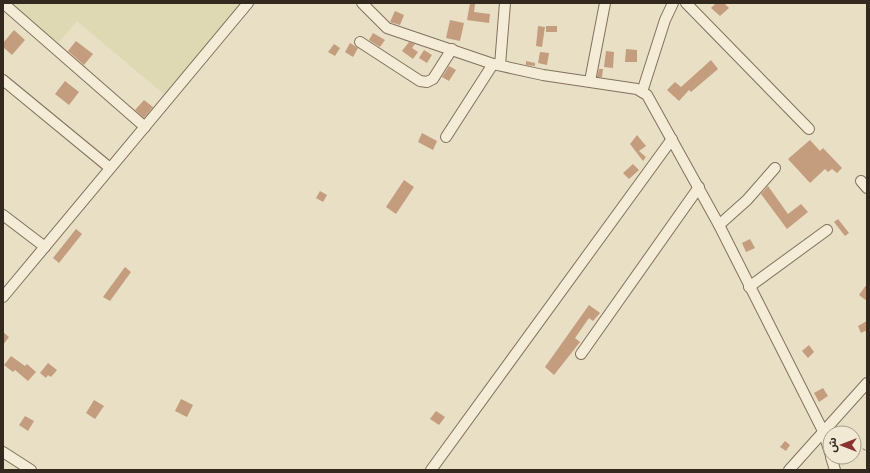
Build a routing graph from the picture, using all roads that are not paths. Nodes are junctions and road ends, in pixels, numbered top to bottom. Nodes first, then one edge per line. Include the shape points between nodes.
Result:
1 (3, 3) edge
2 (248, 3) edge
3 (362, 3) edge
4 (505, 3) edge
5 (605, 3) edge
6 (673, 3) edge
7 (686, 3) edge
8 (360, 42) dead end
9 (452, 48) junction
10 (497, 65) junction
11 (3, 80) edge
12 (590, 81) junction
13 (642, 92) junction
14 (145, 127) junction
15 (808, 129) dead end
16 (446, 137) dead end
17 (672, 139) junction
18 (110, 168) junction
19 (775, 168) dead end
20 (699, 187) junction
21 (3, 215) edge
22 (720, 226) junction
23 (827, 230) dead end
24 (45, 247) junction
25 (749, 287) junction
26 (3, 297) edge
27 (581, 354) dead end
28 (867, 383) edge
29 (828, 425) edge
30 (822, 429) edge
31 (822, 432) edge
32 (3, 452) edge
33 (31, 470) edge
34 (431, 470) edge
35 (789, 470) edge

1 - 14 street
2 - 14 street
3 - 9 street via 387,28
4 - 10 street
5 - 12 street
6 - 13 street
7 - 15 street
8 - 9 street via 420,81 433,79
9 - 10 street
10 - 12 street via 543,75
10 - 16 street
11 - 18 street
12 - 13 street via 637,88
13 - 17 street via 647,95
14 - 18 street
17 - 20 street
17 - 34 street
18 - 24 street
19 - 22 street
20 - 22 street
20 - 27 street
21 - 24 street
22 - 25 street
23 - 25 street
24 - 26 street
25 - 30 street
28 - 29 street
31 - 35 street
32 - 33 street

